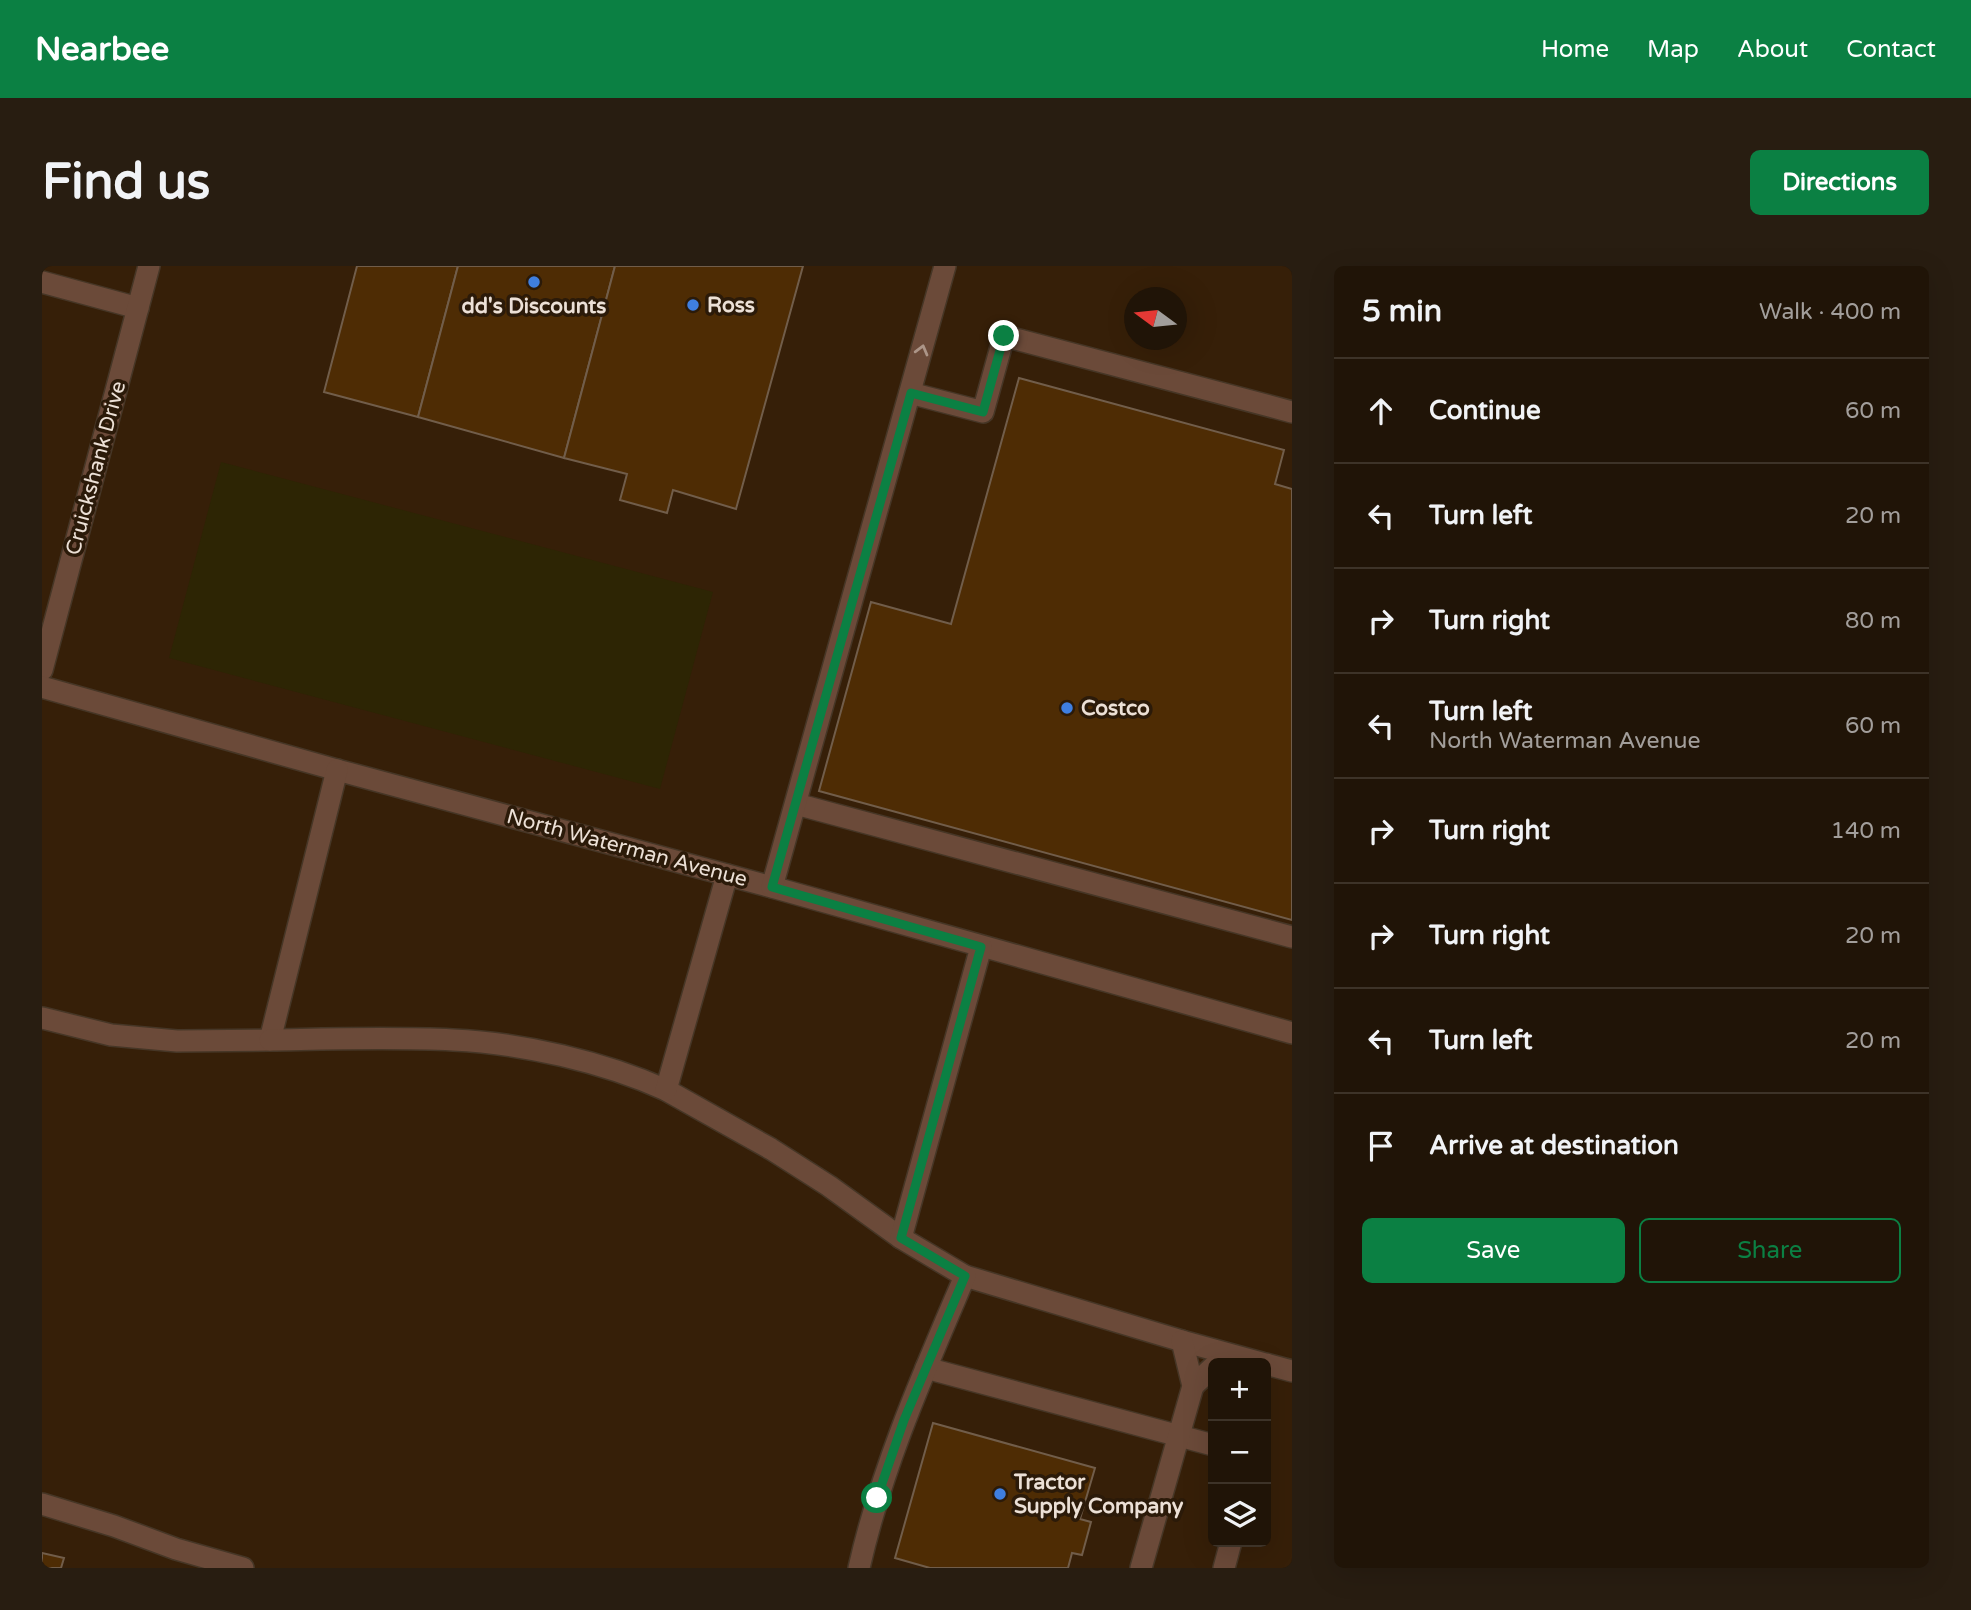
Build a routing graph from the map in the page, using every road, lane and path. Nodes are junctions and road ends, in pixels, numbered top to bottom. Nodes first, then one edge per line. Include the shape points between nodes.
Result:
1 (149, 266) edge
2 (945, 266) edge
3 (42, 282) edge
4 (138, 308) junction
5 (911, 393) junction
6 (1292, 412) edge
7 (42, 670) edge
8 (42, 687) edge
9 (337, 770) junction
10 (796, 804) junction
11 (727, 875) junction
12 (772, 887) junction
13 (1292, 937) edge
14 (981, 947) junction
15 (42, 1018) edge
16 (1292, 1033) edge
17 (270, 1040) junction
18 (666, 1090) junction
19 (901, 1238) junction
20 (965, 1276) junction
21 (1182, 1341) junction
22 (1213, 1358) edge
23 (1271, 1366) edge
24 (926, 1368) junction
25 (1292, 1371) edge
26 (1208, 1372) edge
27 (1193, 1386) junction
28 (1179, 1436) junction
29 (1208, 1444) edge
30 (42, 1504) edge
31 (1230, 1547) edge
32 (243, 1568) edge
33 (859, 1568) edge
34 (1141, 1568) edge
35 (1224, 1568) edge

1 - 4 street, Cruickshank Drive
5 -> 2 street
3 - 4 street
4 - 7 street, Cruickshank Drive
5 - 6 street via 983,412 1004,336
5 - 10 street
8 - 9 street, North Waterman Avenue
9 - 11 street, North Waterman Avenue
9 - 17 street
10 - 12 street
10 - 13 street
11 - 12 street, North Waterman Avenue
11 - 18 street
12 - 14 street, North Waterman Avenue
14 - 16 street, North Waterman Avenue
14 - 19 street
15 - 17 street via 111,1035 177,1041
17 - 18 street via 454,1040 521,1047
18 - 19 street via 771,1149
19 - 20 street
20 - 21 street
20 - 24 street
21 - 22 street
21 - 27 street
23 - 25 street
24 - 28 street
24 - 33 street via 877,1498
26 - 27 street
27 - 28 street
28 - 29 street
28 - 34 street
30 - 32 street
31 - 35 street

